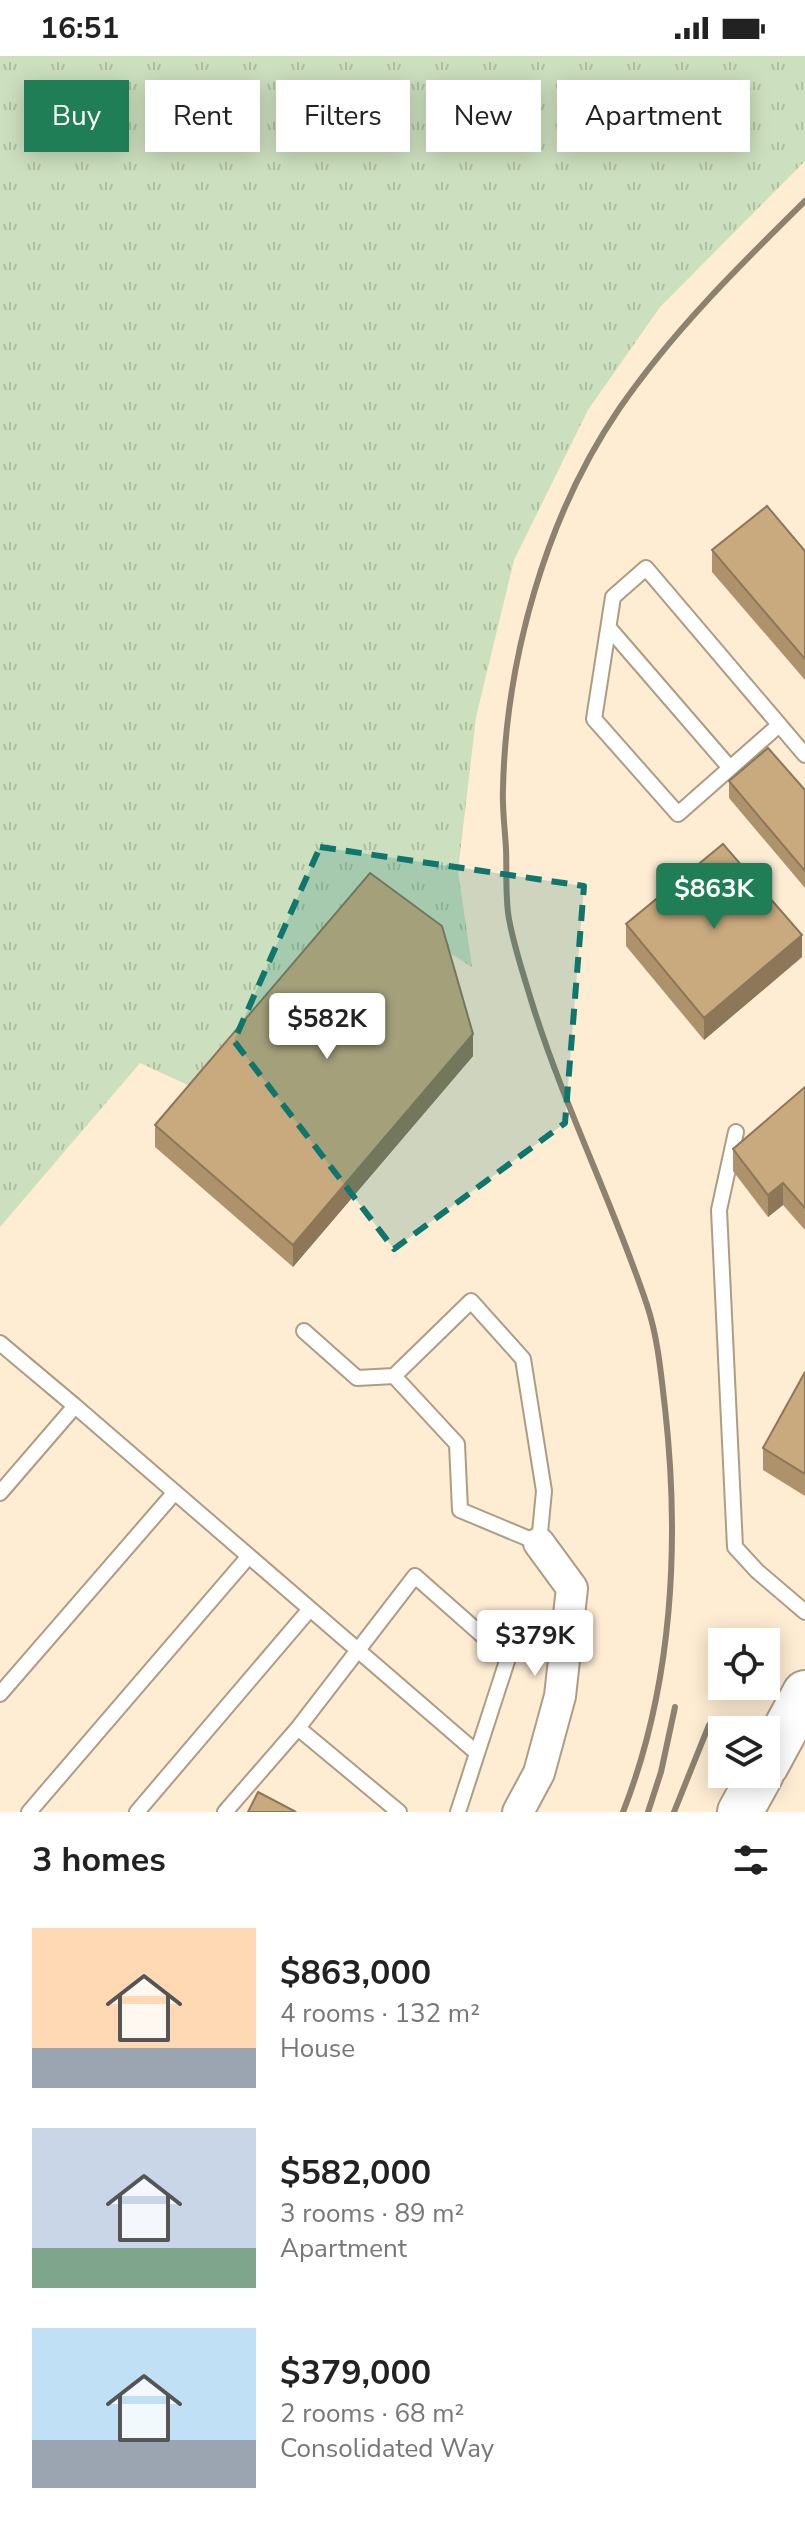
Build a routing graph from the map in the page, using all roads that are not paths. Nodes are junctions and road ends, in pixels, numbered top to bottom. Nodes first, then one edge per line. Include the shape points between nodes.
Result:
1 (609, 628) junction
2 (779, 725) junction
3 (805, 755) edge
4 (730, 768) junction
5 (736, 1132) dead end
6 (304, 1331) dead end
7 (0, 1343) edge
8 (394, 1376) junction
9 (75, 1406) junction
10 (175, 1492) junction
11 (0, 1493) edge
12 (539, 1543) junction
13 (249, 1556) junction
14 (310, 1609) junction
15 (805, 1612) edge
16 (358, 1650) junction
17 (805, 1693) edge
18 (0, 1694) edge
19 (298, 1728) junction
20 (780, 1739) edge
21 (477, 1753) junction
22 (753, 1788) edge
23 (29, 1812) edge
24 (137, 1812) edge
25 (225, 1812) edge
26 (399, 1812) edge
27 (458, 1812) edge
28 (518, 1812) edge
29 (740, 1812) edge

1 - 2 lane via 613,597 646,568
1 - 4 lane
1 - 4 lane via 594,719 604,731 678,814
2 - 3 lane
2 - 4 lane
5 - 15 lane via 719,1210 735,1547
6 - 8 lane via 357,1378
7 - 9 lane
8 - 12 lane via 457,1444 460,1510
8 - 12 lane via 471,1301 523,1359 544,1491
9 - 10 lane
9 - 11 lane
10 - 13 lane
10 - 18 lane
12 - 28 street via 572,1588 560,1696 539,1773
13 - 14 lane
13 - 23 lane
14 - 16 lane
14 - 24 lane
16 - 19 lane
16 - 21 lane
16 - 21 lane via 415,1576 508,1658
17 - 20 main road
19 - 25 lane
19 - 26 lane
21 - 27 lane
22 - 29 main road

